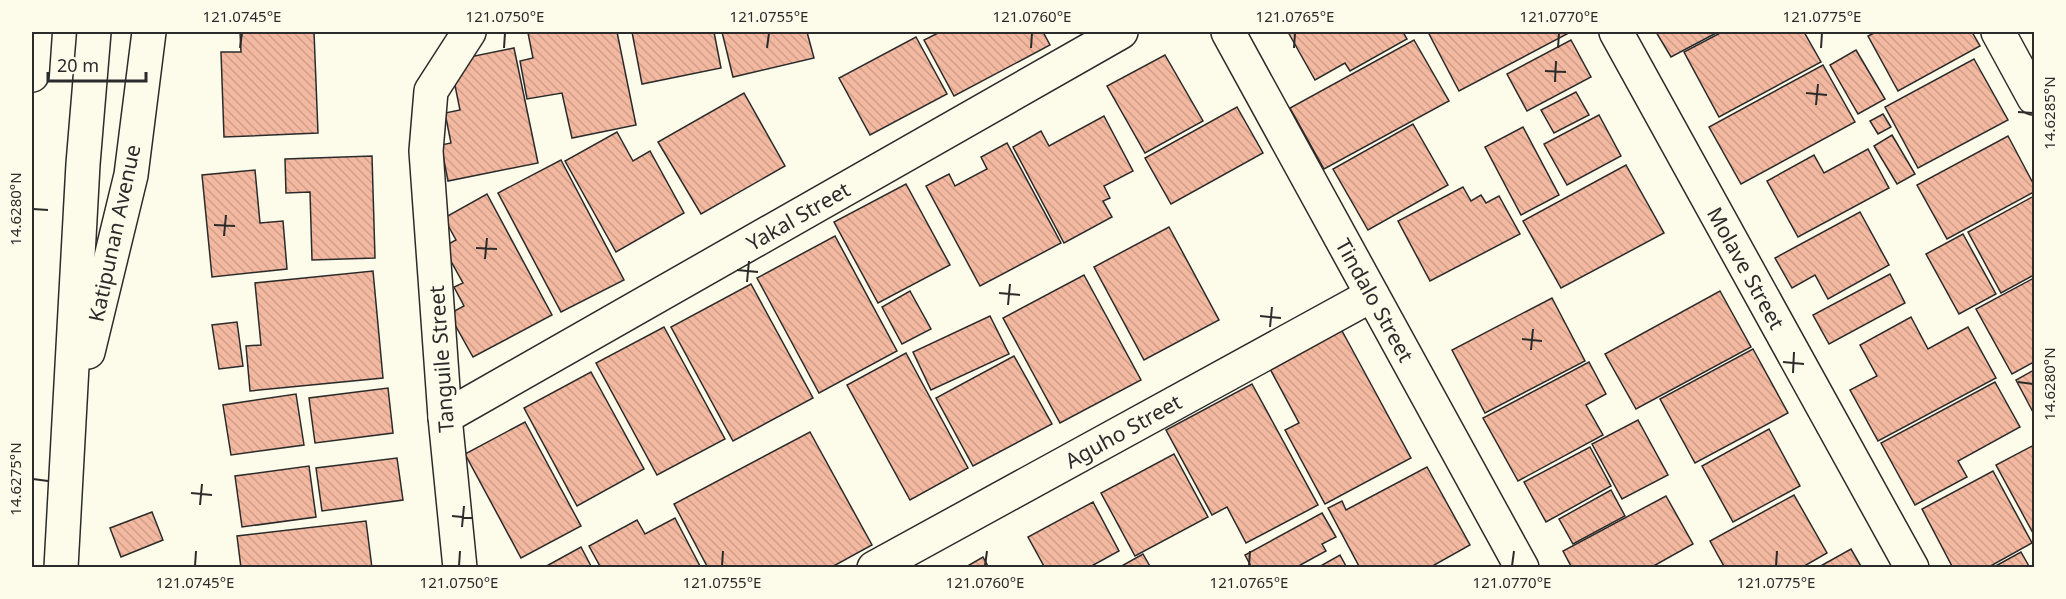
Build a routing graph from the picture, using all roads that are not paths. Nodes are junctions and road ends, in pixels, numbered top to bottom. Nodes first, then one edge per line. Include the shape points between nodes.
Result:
1 (35, 32) edge
2 (94, 32) edge
3 (149, 32) edge
4 (469, 32) edge
5 (1121, 32) edge
6 (1228, 32) edge
7 (1616, 32) edge
8 (1998, 32) edge
9 (32, 75) edge
10 (2034, 98) edge
11 (1372, 295) junction
12 (445, 417) junction
13 (68, 433) junction
14 (61, 567) edge
15 (460, 567) edge
16 (874, 567) edge
17 (1522, 567) edge
18 (1912, 567) edge

1 - 9 street
2 - 13 street, Katipunan Avenue
3 - 13 street, Katipunan Avenue via 131,175
4 - 12 street, Tanguile Street via 430,91 426,151
5 - 12 street, Yakal Street
6 - 11 street, Tindalo Street
7 - 18 street, Molave Street
8 - 10 street
11 - 16 street, Aguho Street
11 - 17 street, Tindalo Street
12 - 15 street, Tanguile Street
13 - 14 street, Katipunan Avenue

